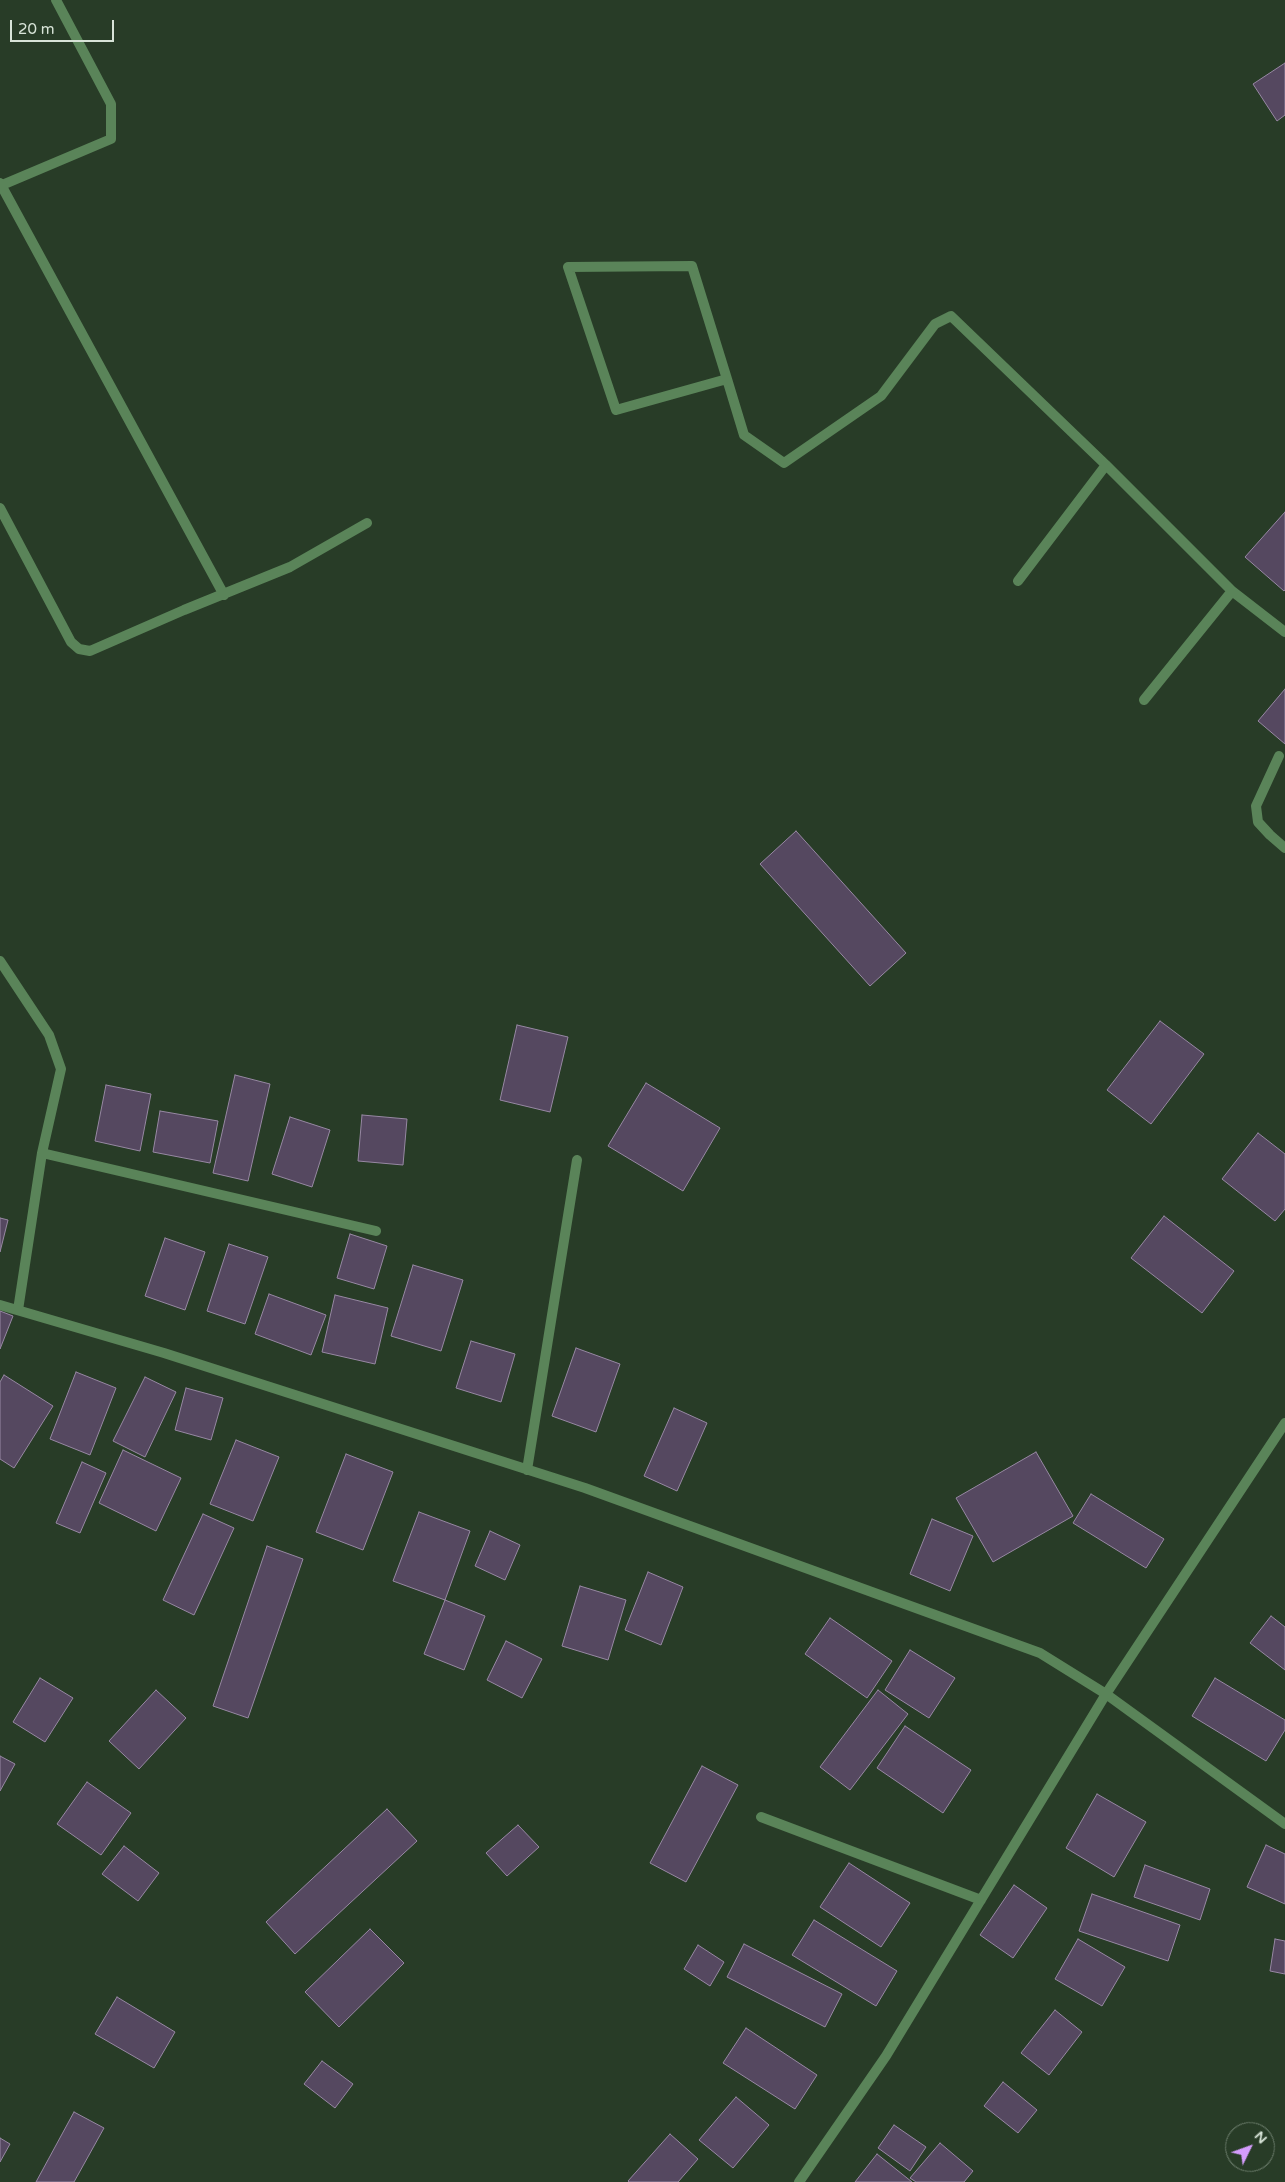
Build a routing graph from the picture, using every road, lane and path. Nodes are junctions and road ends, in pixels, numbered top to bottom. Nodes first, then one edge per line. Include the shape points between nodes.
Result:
1 (56, 0) edge
2 (0, 185) edge
3 (727, 379) junction
4 (1106, 465) junction
5 (0, 508) edge
6 (367, 523) dead end
7 (1018, 581) dead end
8 (1232, 591) junction
9 (224, 595) junction
10 (1285, 632) edge
11 (1144, 700) dead end
12 (1279, 756) dead end
13 (1285, 848) edge
14 (0, 961) edge
15 (42, 1152) junction
16 (577, 1160) dead end
17 (376, 1231) dead end
18 (0, 1305) edge
19 (18, 1310) junction
20 (1285, 1423) edge
21 (527, 1470) junction
22 (1106, 1694) junction
23 (761, 1817) dead end
24 (1285, 1824) edge
25 (982, 1900) junction
26 (799, 2182) edge

1 - 2 street via 111,104 111,139
2 - 9 street
3 - 3 street via 692,266 568,267 616,410
3 - 4 street via 744,435 784,463 881,396 935,324 951,316
4 - 7 street
4 - 8 street
5 - 9 street via 71,642 79,649 90,651 100,648
6 - 9 street via 290,567
8 - 10 street
8 - 11 street
12 - 13 street via 1256,806 1258,822
14 - 15 street via 49,1035 61,1069
15 - 17 street
15 - 19 street
16 - 21 street
18 - 19 street
19 - 21 street via 164,1353
20 - 22 street
21 - 22 street via 585,1488 1040,1653
22 - 24 street
22 - 25 street
23 - 25 street
25 - 26 street via 886,2056

